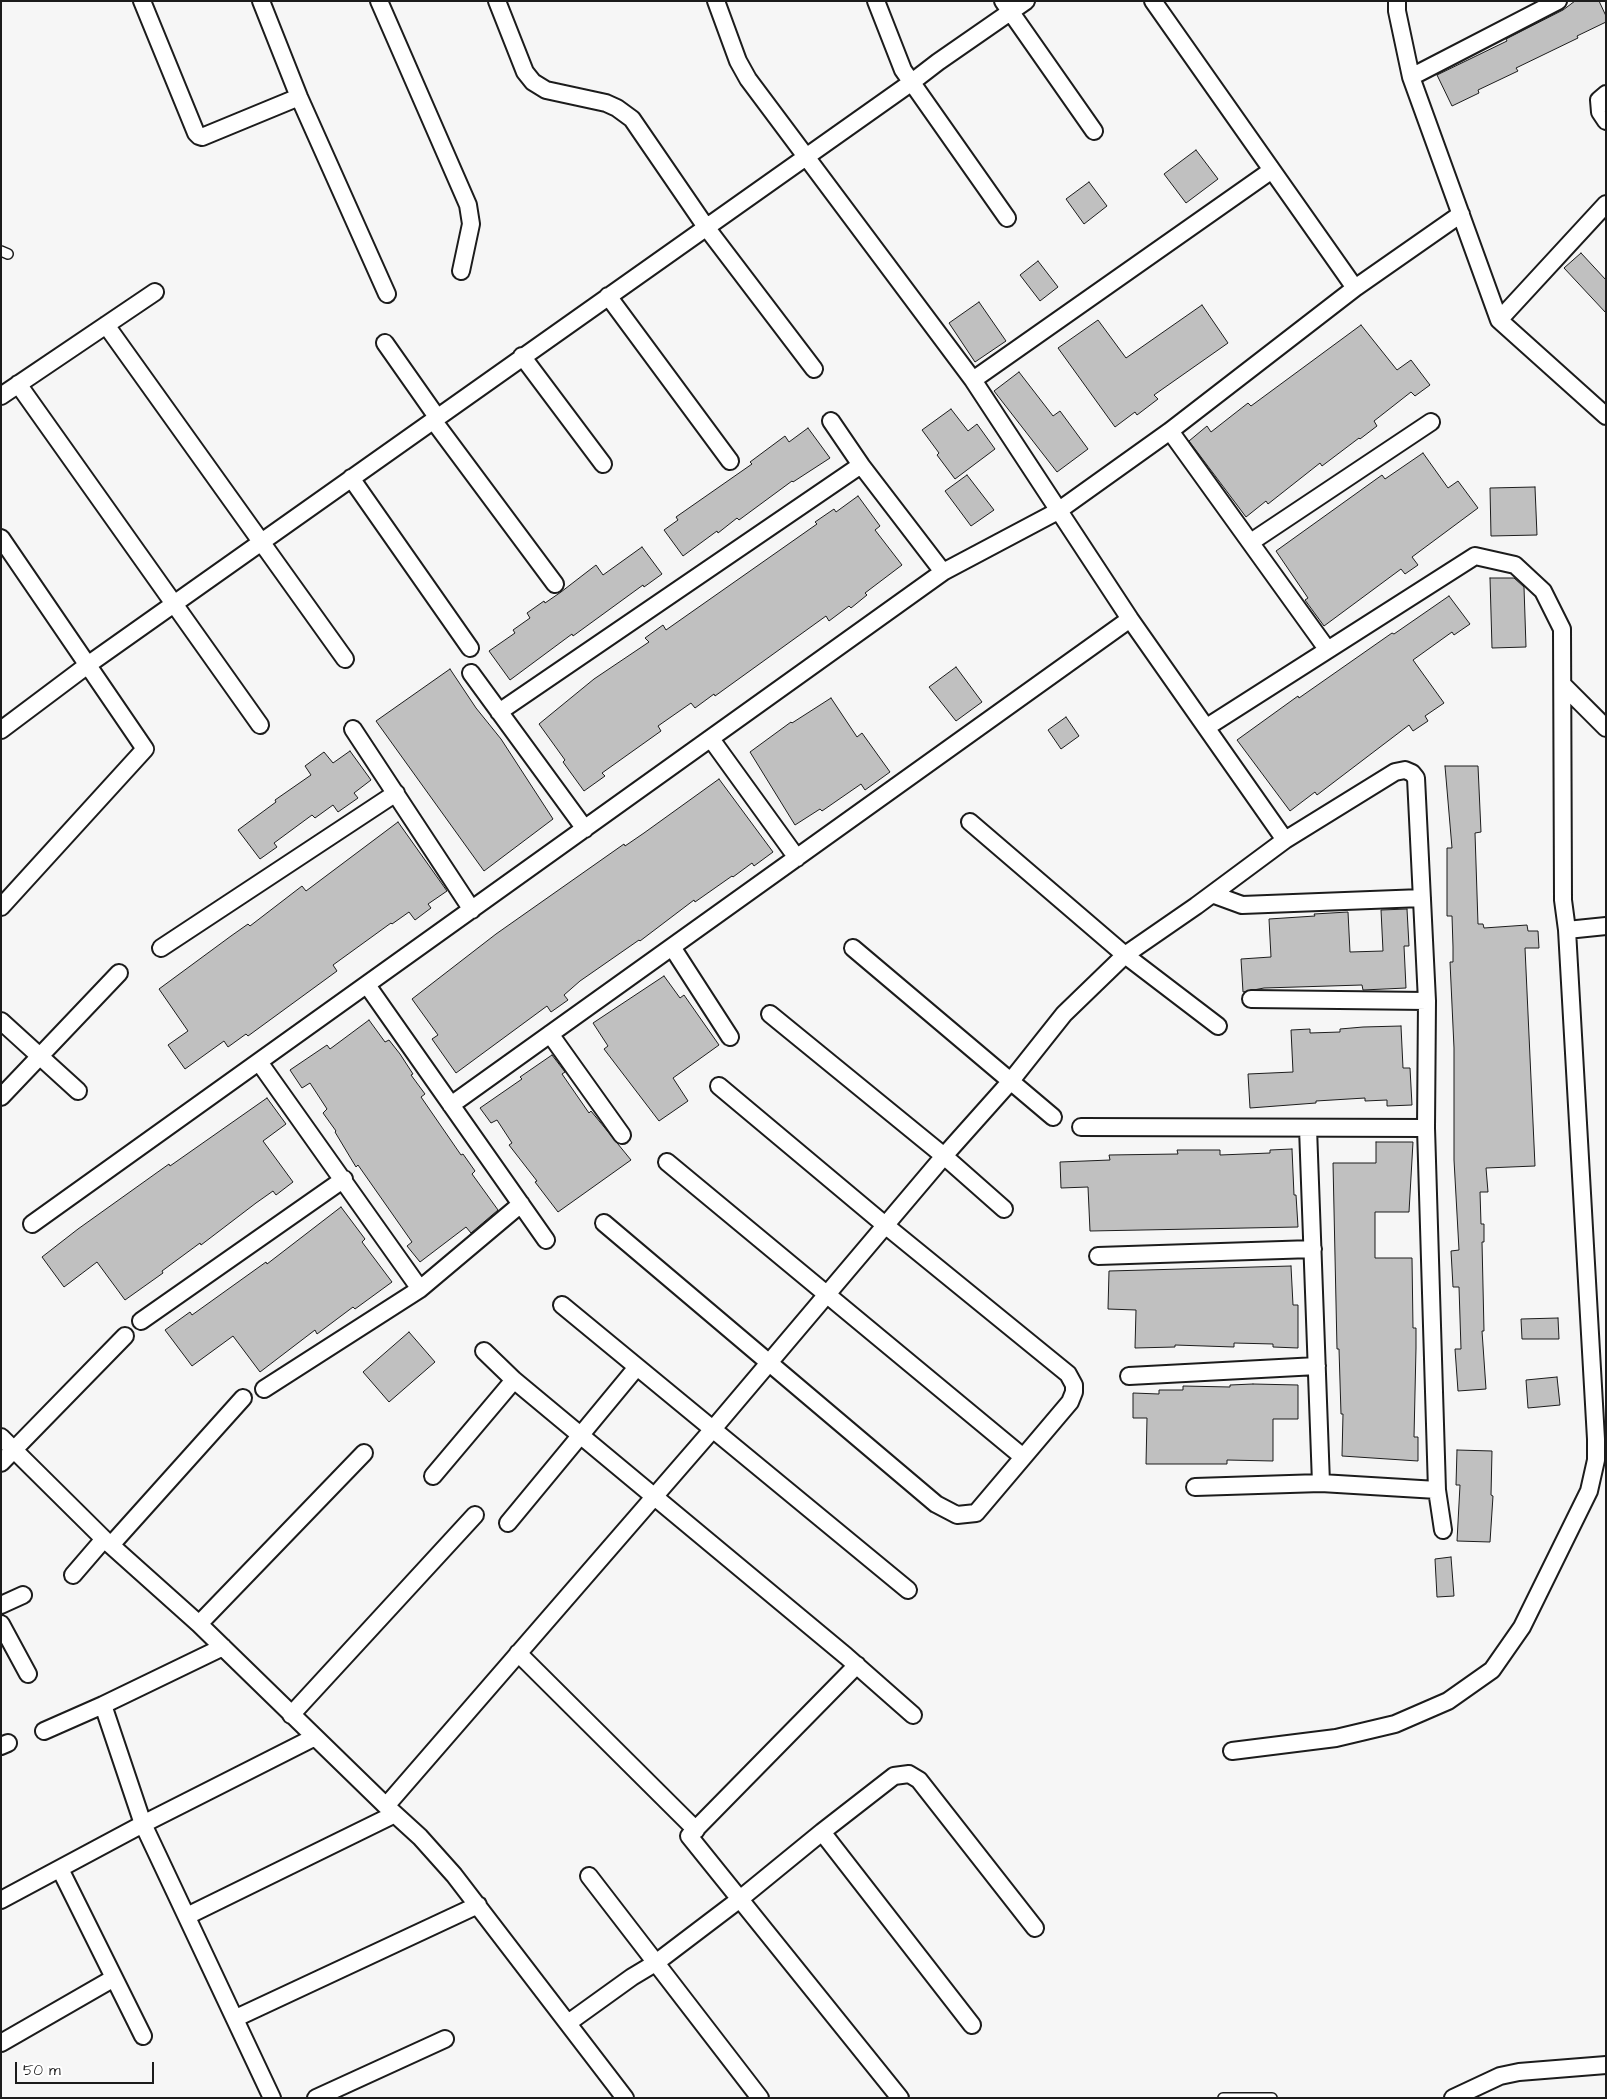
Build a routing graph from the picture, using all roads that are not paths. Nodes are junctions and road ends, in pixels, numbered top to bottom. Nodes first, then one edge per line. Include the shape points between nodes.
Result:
1 (142, 1) edge
2 (261, 1) edge
3 (379, 1) edge
4 (497, 1) edge
5 (716, 1) edge
6 (876, 1) edge
7 (1026, 1) edge
8 (1153, 1) edge
9 (1397, 1) edge
10 (1558, 1) edge
11 (1007, 7) edge
12 (1411, 77) junction
13 (912, 82) junction
14 (1606, 94) edge
15 (299, 97) junction
16 (1606, 121) edge
17 (1094, 131) dead end
18 (805, 156) junction
19 (1272, 170) junction
20 (1606, 204) edge
21 (1461, 214) junction
22 (1007, 218) dead end
23 (706, 226) junction
24 (461, 271) dead end
25 (1355, 288) junction
26 (154, 292) dead end
27 (387, 294) dead end
28 (608, 296) junction
29 (1499, 320) junction
30 (106, 325) junction
31 (385, 344) dead end
32 (522, 356) junction
33 (814, 369) dead end
34 (973, 380) junction
35 (18, 384) junction
36 (1, 396) edge
37 (1605, 415) edge
38 (435, 419) junction
39 (831, 421) dead end
40 (1430, 422) dead end
41 (1170, 431) junction
42 (730, 461) dead end
43 (603, 464) dead end
44 (861, 464) junction
45 (351, 478) junction
46 (1058, 511) junction
47 (1, 538) edge
48 (261, 542) junction
49 (1251, 542) junction
50 (943, 572) junction
51 (555, 584) dead end
52 (175, 604) junction
53 (1130, 619) junction
54 (470, 648) dead end
55 (1327, 650) junction
56 (345, 659) dead end
57 (89, 664) junction
58 (471, 673) dead end
59 (1564, 686) junction
60 (499, 712) junction
61 (260, 725) dead end
62 (1207, 727) junction
63 (1606, 728) edge
64 (353, 729) dead end
65 (1, 730) edge
66 (711, 739) junction
67 (396, 793) junction
68 (970, 822) dead end
69 (585, 829) junction
70 (1285, 840) junction
71 (797, 858) junction
72 (1212, 894) junction
73 (1422, 898) junction
74 (1, 907) edge
75 (472, 910) junction
76 (1606, 926) edge
77 (1567, 930) junction
78 (672, 947) junction
79 (161, 948) dead end
80 (853, 948) dead end
81 (1125, 955) junction
82 (119, 973) dead end
83 (367, 985) junction
84 (1251, 999) dead end
85 (1427, 1001) junction
86 (770, 1014) dead end
87 (1, 1021) edge
88 (1218, 1026) dead end
89 (550, 1034) junction
90 (730, 1037) dead end
91 (41, 1057) junction
92 (259, 1062) junction
93 (1010, 1082) junction
94 (719, 1086) dead end
95 (78, 1091) dead end
96 (1, 1097) edge
97 (451, 1105) junction
98 (1052, 1117) dead end
99 (1081, 1127) dead end
100 (1308, 1128) junction
101 (1426, 1128) junction
102 (622, 1135) dead end
103 (944, 1156) junction
104 (667, 1162) dead end
105 (344, 1178) junction
106 (521, 1204) junction
107 (1004, 1209) dead end
108 (604, 1223) dead end
109 (32, 1224) dead end
110 (885, 1225) junction
111 (546, 1240) dead end
112 (1313, 1249) junction
113 (1098, 1256) dead end
114 (420, 1289) junction
115 (825, 1295) junction
116 (562, 1305) dead end
117 (141, 1321) dead end
118 (125, 1336) dead end
119 (484, 1351) dead end
120 (768, 1363) junction
121 (1317, 1366) junction
122 (637, 1367) junction
123 (1129, 1376) dead end
124 (514, 1380) junction
125 (264, 1389) dead end
126 (243, 1398) dead end
127 (713, 1429) junction
128 (1, 1436) edge
129 (581, 1436) junction
130 (14, 1449) junction
131 (364, 1454) dead end
132 (1023, 1457) junction
133 (1, 1463) edge
134 (433, 1476) dead end
135 (1321, 1483) junction
136 (1195, 1487) dead end
137 (1437, 1490) junction
138 (654, 1497) junction
139 (474, 1515) dead end
140 (508, 1523) dead end
141 (1443, 1530) dead end
142 (107, 1542) junction
143 (73, 1575) dead end
144 (908, 1590) dead end
145 (23, 1595) dead end
146 (1, 1605) edge
147 (1, 1624) edge
148 (199, 1624) junction
149 (223, 1647) junction
150 (518, 1653) junction
151 (857, 1665) junction
152 (28, 1674) dead end
153 (103, 1705) junction
154 (913, 1714) dead end
155 (291, 1715) junction
156 (44, 1731) dead end
157 (315, 1737) junction
158 (1232, 1751) dead end
159 (390, 1810) junction
160 (143, 1824) junction
161 (696, 1830) junction
162 (822, 1832) junction
163 (60, 1869) junction
164 (589, 1876) dead end
165 (740, 1899) junction
166 (1, 1900) edge
167 (478, 1905) junction
168 (187, 1916) junction
169 (1035, 1928) dead end
170 (657, 1962) junction
171 (114, 1978) junction
172 (236, 2018) junction
173 (568, 2023) junction
174 (972, 2026) dead end
175 (143, 2036) dead end
176 (445, 2039) dead end
177 (1, 2043) edge
178 (1606, 2066) edge
179 (272, 2098) edge
180 (316, 2098) edge
181 (625, 2098) edge
182 (760, 2098) edge
183 (900, 2098) edge
184 (1223, 2098) edge
185 (1272, 2098) edge
186 (1453, 2098) edge

1 - 15 street via 199,136
2 - 15 street
3 - 24 street via 468,205 471,224
4 - 23 street via 525,72 533,82 546,90 606,102 632,119
5 - 18 street via 748,79
6 - 13 street via 897,57
7 - 11 street
8 - 19 street
9 - 12 street
10 - 12 street
11 - 13 street
11 - 17 street
12 - 21 street
13 - 18 street
13 - 22 street
14 - 16 street via 1599,100 1600,112
15 - 27 street
18 - 23 street
18 - 34 street
19 - 25 street
19 - 34 street
20 - 29 street
21 - 25 street
21 - 29 street
23 - 28 street
23 - 33 street
25 - 41 street
26 - 30 street
28 - 32 street
28 - 42 street
29 - 37 street
30 - 35 street
30 - 48 street
31 - 38 street
32 - 38 street
32 - 43 street
34 - 46 street
35 - 36 street
35 - 52 street
38 - 45 street
38 - 51 street
39 - 44 street
40 - 49 street
41 - 46 street
41 - 49 street
44 - 50 street
44 - 60 street
45 - 48 street
45 - 54 street
46 - 50 street
46 - 53 street
47 - 57 street
48 - 52 street
48 - 56 street
49 - 55 street
50 - 66 street
52 - 57 street
52 - 61 street
53 - 62 street
53 - 71 street
55 - 59 street via 1475,556 1515,565 1543,591 1562,629
55 - 62 street
57 - 65 street
57 - 74 street via 145,749
58 - 60 street
59 - 63 street
59 - 77 street via 1563,900
60 - 69 street
62 - 70 street
64 - 67 street
66 - 69 street
66 - 71 street
67 - 75 street
67 - 79 street
68 - 81 street
69 - 75 street
70 - 72 street
70 - 73 street via 1395,772 1405,770 1416,778
71 - 78 street
72 - 73 street via 1242,905
72 - 81 street
73 - 85 street
75 - 83 street
76 - 77 street
77 - 158 street via 1596,1439 1596,1460 1589,1491 1522,1626 1492,1670 1448,1700 1394,1724 1336,1738
78 - 89 street
78 - 90 street
80 - 93 street
81 - 88 street
81 - 93 street via 1064,1014
82 - 91 street
83 - 92 street
83 - 97 street
84 - 85 street
85 - 101 street
86 - 103 street
87 - 91 street
89 - 97 street
89 - 102 street
91 - 95 street
91 - 96 street
92 - 105 street
92 - 109 street
93 - 98 street
93 - 103 street
94 - 110 street
97 - 106 street
99 - 100 street
100 - 101 street
100 - 112 street
101 - 137 street
103 - 107 street
103 - 110 street
104 - 115 street
105 - 114 street
105 - 117 street
106 - 111 street
106 - 114 street
108 - 120 street
110 - 115 street
110 - 132 street via 1072,1380 1074,1392 1070,1402
112 - 113 street
112 - 121 street
114 - 125 street
115 - 120 street
115 - 132 street
116 - 122 street
118 - 130 street
119 - 124 street
120 - 127 street
120 - 132 street via 936,1504 957,1515 976,1513
121 - 123 street
121 - 135 street
122 - 127 street
122 - 129 street
124 - 129 street
124 - 134 street
126 - 142 street
127 - 138 street
127 - 144 street
128 - 130 street
129 - 138 street
129 - 140 street
130 - 133 street
130 - 142 street
131 - 148 street
135 - 136 street
135 - 137 street
137 - 141 street
138 - 150 street
138 - 151 street
139 - 155 street
142 - 143 street
142 - 148 street
145 - 146 street
147 - 152 street
148 - 149 street
149 - 153 street
149 - 155 street
150 - 159 street
150 - 161 street
151 - 154 street
151 - 161 street
153 - 156 street
153 - 160 street
155 - 157 street
157 - 159 street
157 - 160 street
159 - 167 street via 420,1837
159 - 168 street
160 - 163 street
160 - 168 street
161 - 165 street via 689,1836
162 - 165 street
162 - 169 street via 894,1776 909,1774 918,1780
162 - 174 street
163 - 166 street
163 - 171 street
164 - 170 street
165 - 170 street
165 - 183 street
167 - 172 street
167 - 173 street
168 - 172 street
170 - 173 street
170 - 182 street
171 - 175 street
171 - 177 street
172 - 179 street
173 - 181 street
176 - 180 street
178 - 186 street via 1519,2072 1500,2076
184 - 185 lane

